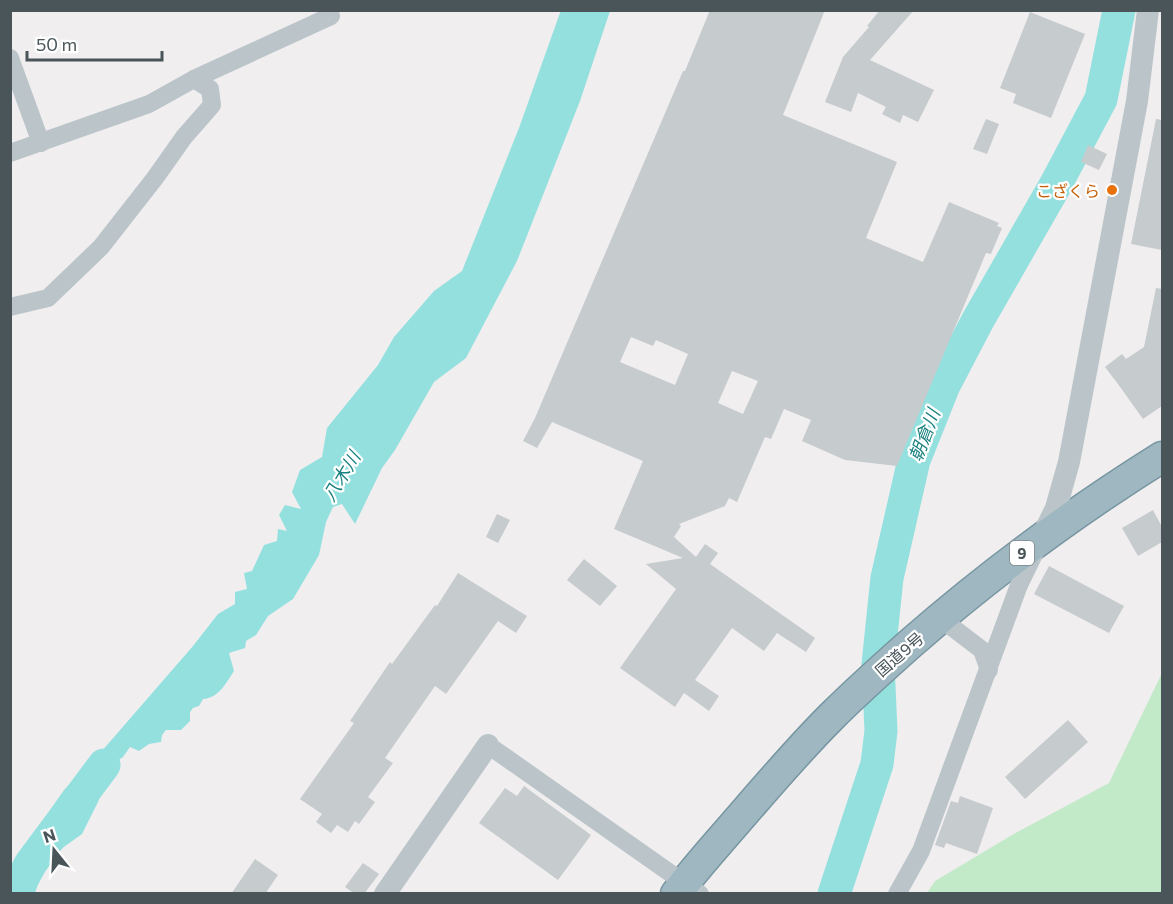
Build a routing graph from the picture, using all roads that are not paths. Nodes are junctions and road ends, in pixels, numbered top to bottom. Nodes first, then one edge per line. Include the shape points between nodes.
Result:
1 (1148, 10) edge
2 (330, 16) dead end
3 (10, 58) edge
4 (194, 79) junction
5 (41, 142) junction
6 (10, 153) edge
7 (10, 307) edge
8 (1162, 457) edge
9 (1041, 539) junction
10 (940, 618) junction
11 (988, 670) junction
12 (488, 745) joint
13 (687, 890) edge
14 (386, 894) edge
15 (897, 894) edge

1 - 9 street via 1137,101 1069,462 1056,507
2 - 4 street
3 - 5 street
4 - 5 street via 148,104
4 - 7 street via 210,89 212,105 101,247 48,298
5 - 6 street
8 - 9 highway, 国道9号 / 9
9 - 10 highway, 国道9号 / 9
9 - 11 street via 1019,585
10 - 11 street via 982,650
10 - 13 highway, 国道9号 / 9 via 861,688 777,775
11 - 15 street via 921,852
12 - 13 street
12 - 14 street

